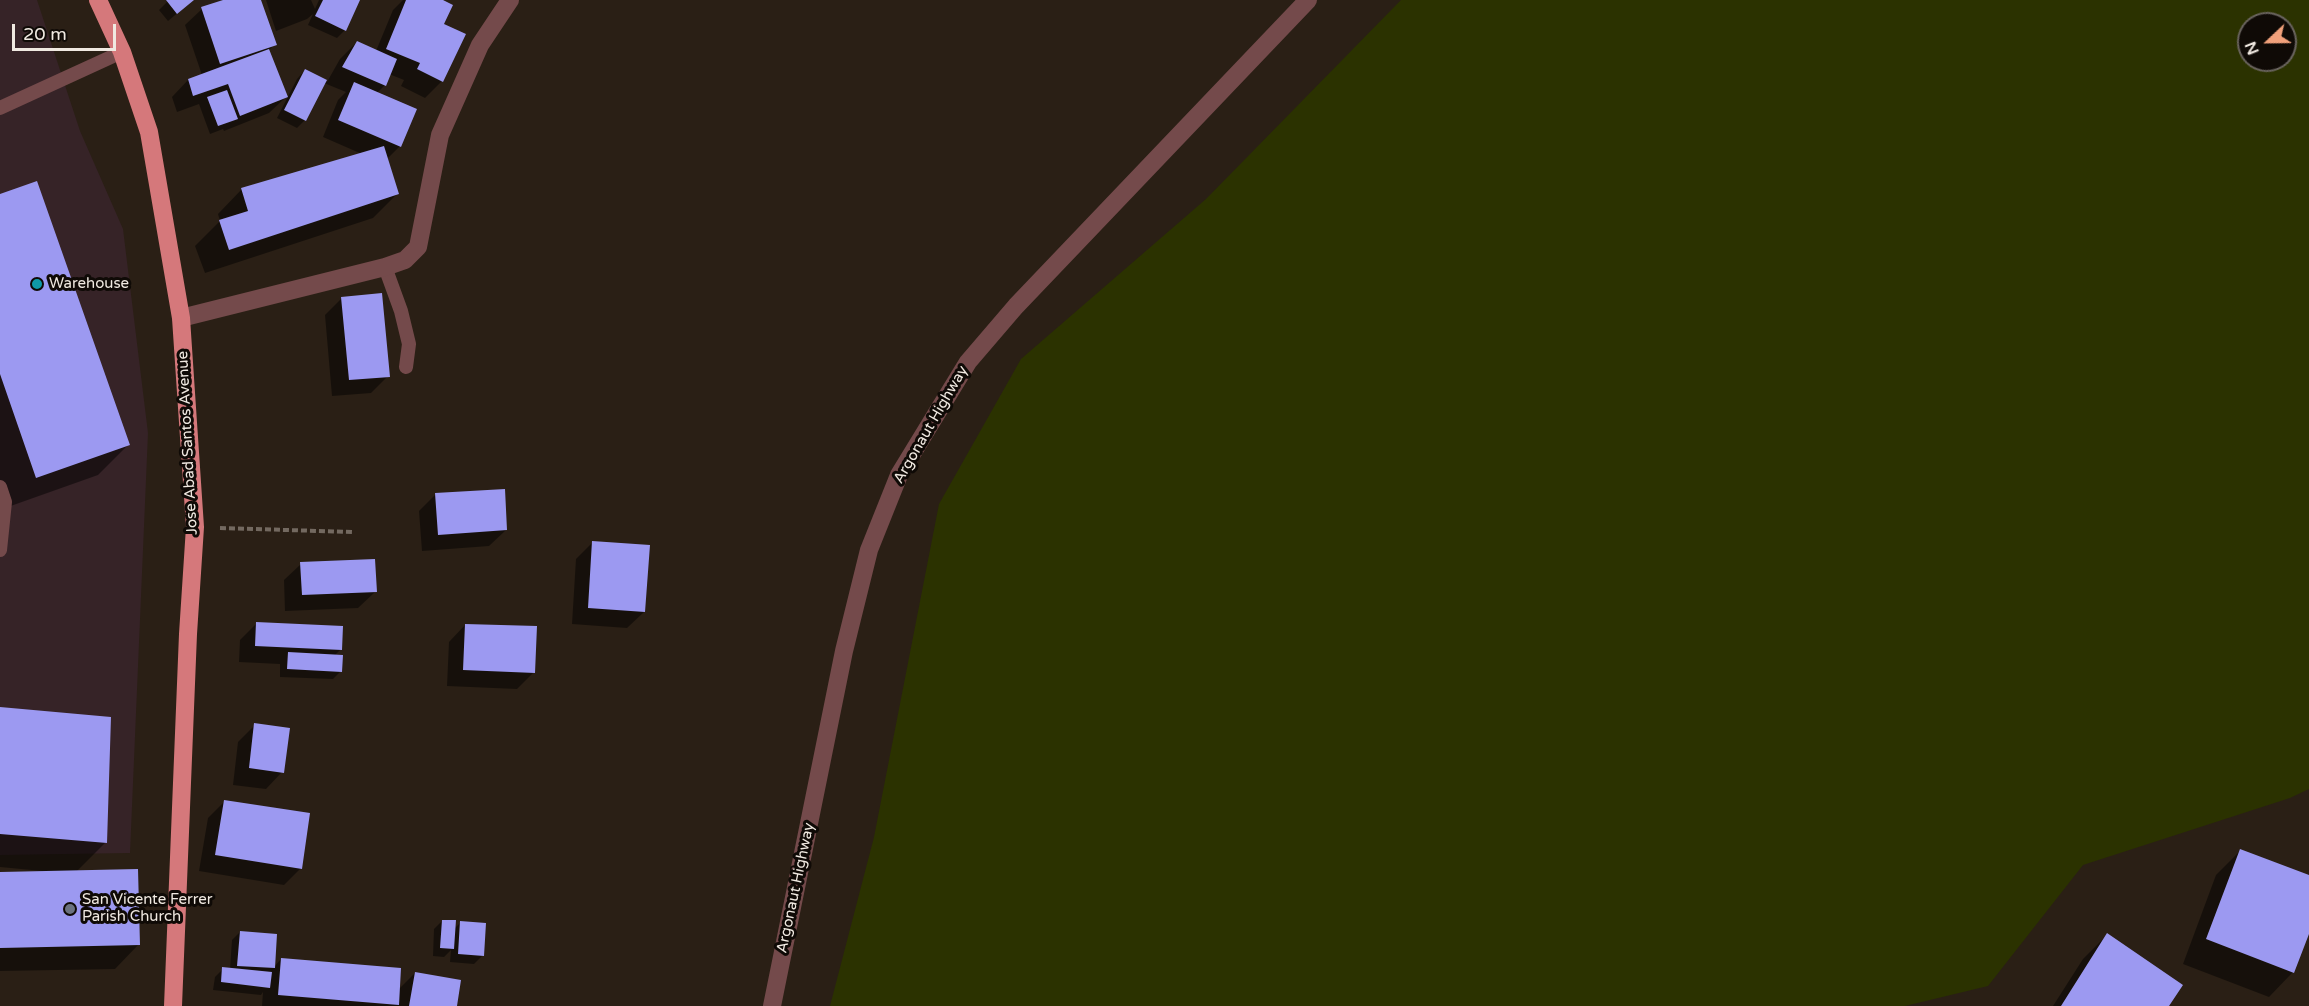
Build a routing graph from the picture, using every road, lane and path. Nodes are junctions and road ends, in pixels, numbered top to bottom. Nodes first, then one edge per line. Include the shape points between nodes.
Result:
1 (98, 0) edge
2 (510, 0) edge
3 (1308, 0) edge
4 (122, 52) junction
5 (0, 108) edge
6 (384, 267) junction
7 (181, 318) junction
8 (406, 367) dead end
9 (0, 487) edge
10 (195, 527) junction
11 (353, 532) dead end
12 (0, 550) edge
13 (173, 1006) edge
14 (772, 1006) edge

1 - 4 highway, Jose Abad Santos Avenue
2 - 6 street via 480,45 440,135 418,247 405,260
3 - 14 street, Argonaut Highway via 1009,314 968,362 899,476 869,550 844,651
4 - 5 lane
4 - 7 highway, Jose Abad Santos Avenue via 150,132
6 - 7 street
6 - 8 lane via 409,344
7 - 10 highway, Jose Abad Santos Avenue
9 - 12 lane via 4,502
10 - 11 path
10 - 13 highway, Jose Abad Santos Avenue

